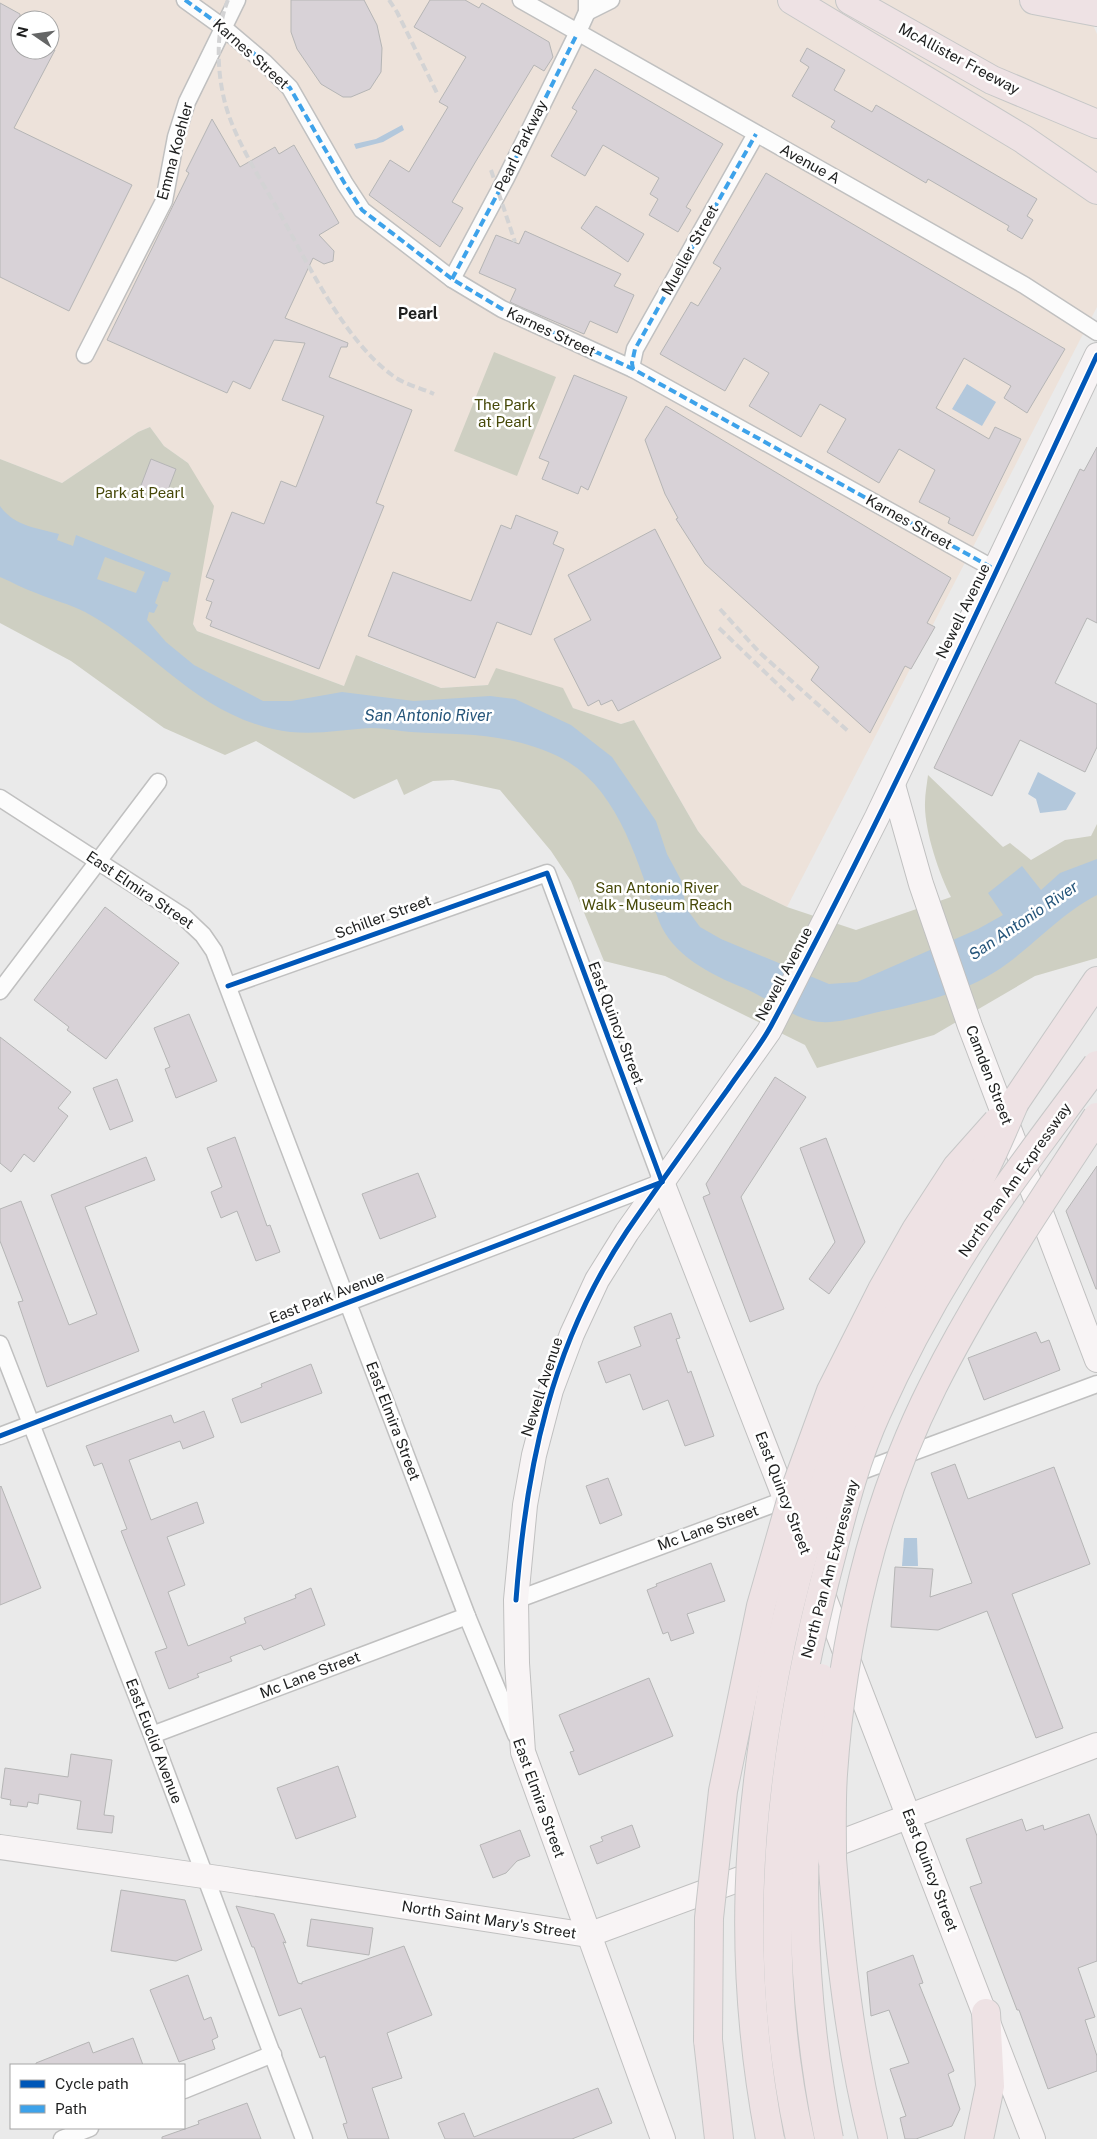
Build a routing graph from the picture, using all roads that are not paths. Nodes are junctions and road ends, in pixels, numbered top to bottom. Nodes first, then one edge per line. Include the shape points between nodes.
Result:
1 (185, 0) edge
2 (237, 0) edge
3 (520, 0) edge
4 (611, 0) edge
5 (792, 0) edge
6 (850, 0) edge
7 (1034, 0) edge
8 (587, 6) edge
9 (1097, 12) edge
10 (224, 28) junction
11 (577, 34) junction
12 (1097, 124) edge
13 (756, 134) junction
14 (1097, 190) edge
15 (452, 278) junction
16 (1097, 332) edge
17 (85, 355) dead end
18 (1097, 355) edge
19 (634, 369) junction
20 (996, 570) junction
21 (158, 782) dead end
22 (892, 785) junction
23 (0, 798) edge
24 (98, 861) junction
25 (547, 873) joint
26 (1097, 981) edge
27 (228, 986) junction
28 (0, 991) edge
29 (1097, 1067) edge
30 (1015, 1102) junction
31 (1097, 1118) edge
32 (1097, 1132) edge
33 (662, 1182) junction
34 (1003, 1260) junction
35 (347, 1303) junction
36 (0, 1344) edge
37 (1097, 1360) edge
38 (1097, 1384) edge
39 (30, 1425) junction
40 (0, 1436) edge
41 (785, 1500) junction
42 (516, 1600) junction
43 (467, 1616) junction
44 (152, 1735) junction
45 (1097, 1745) edge
46 (523, 1752) junction
47 (909, 1817) junction
48 (0, 1847) edge
49 (832, 1859) junction
50 (205, 1876) junction
51 (588, 1935) junction
52 (986, 2013) junction
53 (708, 2040) junction
54 (273, 2054) junction
55 (185, 2090) edge
56 (87, 2129) edge
57 (62, 2139) edge
58 (304, 2139) edge
59 (663, 2139) edge
60 (709, 2139) edge
61 (718, 2139) edge
62 (770, 2139) edge
63 (800, 2139) edge
64 (829, 2139) edge
65 (859, 2139) edge
66 (873, 2139) edge
67 (979, 2139) edge
68 (1033, 2139) edge

1 - 10 street, Karnes Street
2 - 10 street, Emma Koehler
3 - 11 street, Avenue A
4 - 8 street, Pearl Parkway
5 - 14 highway via 1022,139
6 - 12 highway, McAllister Freeway via 992,80
7 - 9 highway
8 - 11 street, Pearl Parkway
10 - 15 street, Karnes Street via 290,88 362,210
10 - 17 street, Emma Koehler via 187,102 176,137 164,201
11 - 13 street, Avenue A
11 - 15 street, Pearl Parkway
13 - 16 street, Avenue A via 1024,285
13 - 19 street, Mueller Street via 635,349
15 - 19 street, Karnes Street via 502,309
18 - 20 main road, Newell Avenue
19 - 20 street, Karnes Street
20 - 22 main road, Newell Avenue
21 - 24 street
22 - 33 main road, Newell Avenue via 769,1031
22 - 37 main road, Camden Street via 921,884 970,1026
23 - 24 street, East Elmira Street
24 - 27 street, East Elmira Street via 184,917 203,934 214,951
24 - 28 street
25 - 27 street, Schiller Street
25 - 33 street, East Quincy Street
26 - 30 highway, North Pan Am Expressway
27 - 35 street, East Elmira Street
29 - 63 highway, North Pan Am Expressway, bridge via 981,1225 937,1297 876,1414 851,1485 823,1586 789,1750 778,1874 782,2032
29 - 64 highway, North Pan Am Expressway, bridge via 951,1303 918,1366 872,1474 844,1569 816,1710 806,1821 810,2008
30 - 53 highway, North Pan Am Expressway, bridge via 957,1167 882,1290 831,1391 791,1501 761,1606 721,1800 708,1918
30 - 62 highway, North Pan Am Expressway, bridge via 978,1183 932,1255 878,1353 834,1455 813,1516 792,1596 759,1762 748,1898 754,2038
31 - 34 highway, bridge
32 - 34 highway, bridge
33 - 35 street, East Park Avenue
33 - 41 main road, East Quincy Street
33 - 42 main road, Newell Avenue via 596,1280 551,1390 525,1505
34 - 49 highway, bridge via 933,1386 901,1460 872,1547 841,1694 833,1775
35 - 39 street, East Park Avenue
35 - 43 street, East Elmira Street
36 - 39 street, East Euclid Avenue
38 - 41 street, Mc Lane Street
39 - 40 street, East Park Avenue
39 - 44 street, East Euclid Avenue
41 - 42 street, Mc Lane Street
41 - 47 main road, East Quincy Street
42 - 46 main road, Newell Avenue
43 - 44 street, Mc Lane Street
43 - 46 street, East Elmira Street
44 - 50 street, East Euclid Avenue
45 - 47 main road, North Saint Mary's Street
46 - 51 main road, East Elmira Street
47 - 51 main road, North Saint Mary's Street
47 - 52 main road, East Quincy Street
48 - 50 main road, North Saint Mary's Street
49 - 65 highway via 836,2019
49 - 66 highway via 842,1970 858,2072
50 - 51 main road, North Saint Mary's Street
50 - 54 street, East Euclid Avenue
51 - 59 main road, East Elmira Street
52 - 67 highway via 990,2086
52 - 68 main road, East Quincy Street
53 - 60 highway
53 - 61 highway, North Pan Am Expressway
54 - 55 street
54 - 58 street, East Euclid Avenue
56 - 57 street

